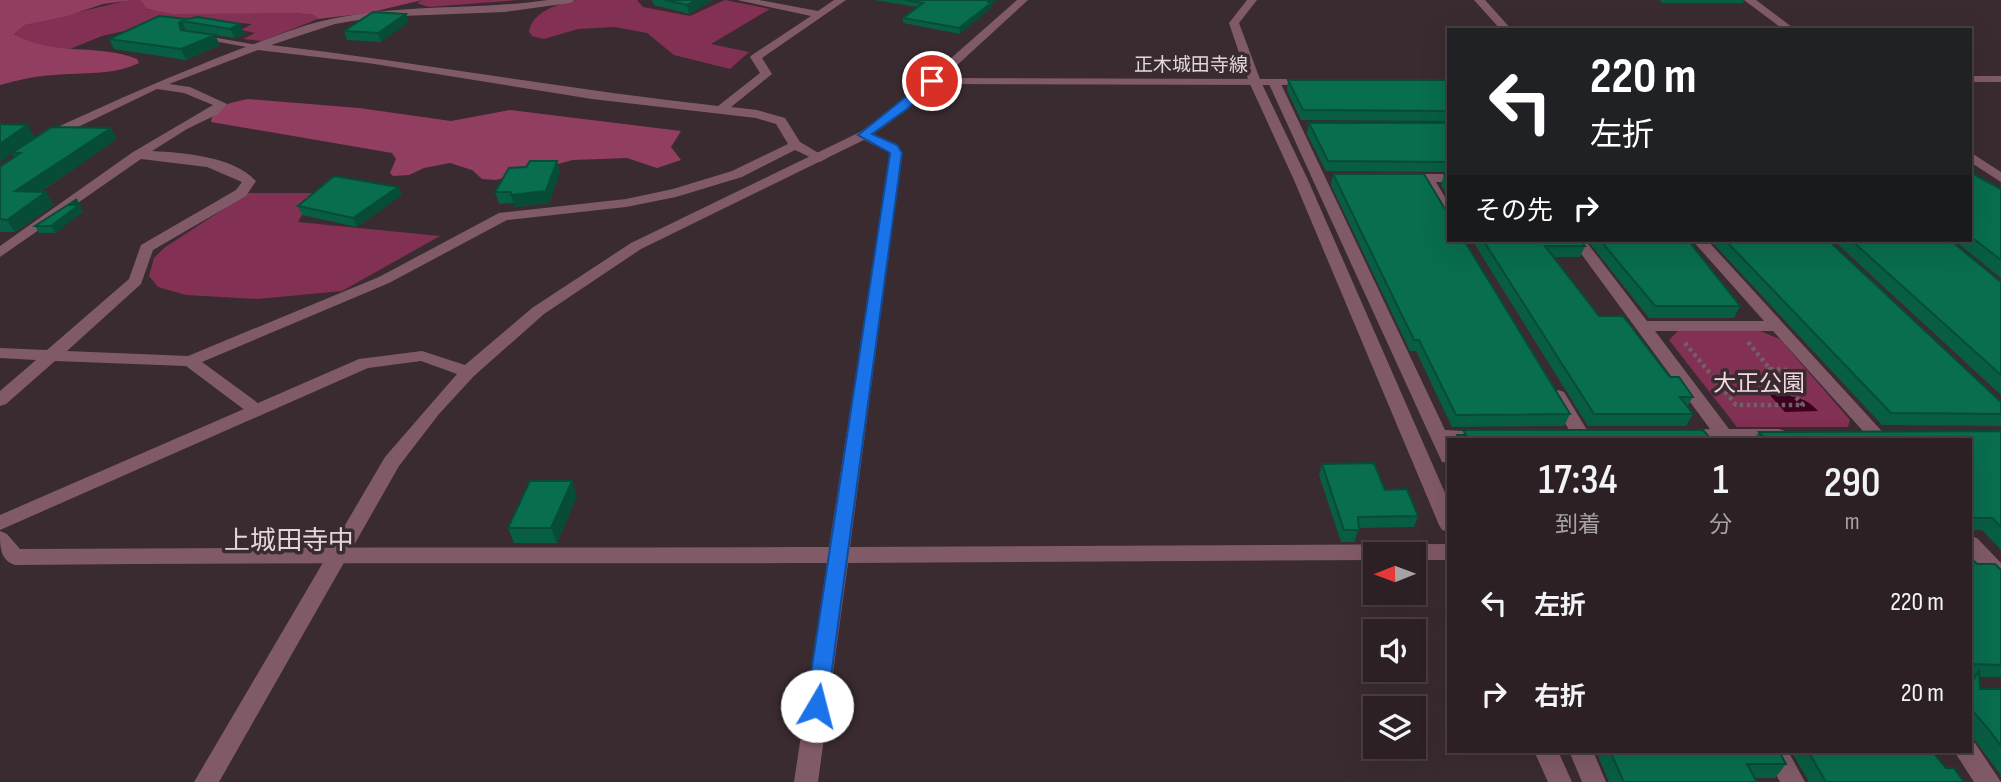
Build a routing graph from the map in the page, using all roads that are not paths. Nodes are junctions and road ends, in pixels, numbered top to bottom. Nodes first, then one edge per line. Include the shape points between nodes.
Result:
1 (570, 0) edge
2 (742, 0) edge
3 (841, 0) edge
4 (1023, 0) edge
5 (1252, 0) edge
6 (1479, 0) edge
7 (1749, 0) edge
8 (819, 14) junction
9 (1505, 28) edge
10 (1788, 28) edge
11 (189, 34) edge
12 (258, 47) junction
13 (1972, 79) edge
14 (2001, 79) edge
15 (932, 81) junction
16 (1255, 82) junction
17 (1274, 82) junction
18 (1328, 82) edge
19 (154, 86) junction
20 (721, 109) junction
21 (864, 135) junction
22 (37, 143) edge
23 (796, 145) junction
24 (138, 155) junction
25 (1972, 157) edge
26 (820, 158) junction
27 (1386, 178) edge
28 (1427, 178) junction
29 (1447, 178) edge
30 (2001, 178) edge
31 (1447, 213) edge
32 (1580, 242) edge
33 (1701, 242) edge
34 (0, 253) edge
35 (1643, 326) junction
36 (1777, 326) junction
37 (0, 354) edge
38 (53, 354) junction
39 (190, 361) junction
40 (468, 372) junction
41 (1547, 378) edge
42 (0, 400) edge
43 (256, 410) junction
44 (1848, 434) edge
45 (1904, 434) edge
46 (1555, 435) edge
47 (1659, 435) edge
48 (1724, 435) junction
49 (1793, 435) edge
50 (1439, 436) junction
51 (1491, 436) edge
52 (1878, 437) edge
53 (1447, 453) edge
54 (1447, 520) edge
55 (0, 523) edge
56 (0, 539) edge
57 (1973, 548) edge
58 (2001, 551) edge
59 (1447, 552) edge
60 (340, 554) junction
61 (838, 554) junction
62 (2001, 577) edge
63 (1547, 753) edge
64 (1582, 753) edge
65 (1776, 753) edge
66 (1967, 753) edge
67 (206, 782) edge
68 (806, 782) edge
69 (1560, 782) edge
70 (1594, 782) edge
71 (1793, 782) edge
72 (1989, 782) edge

1 - 12 street via 505,9 376,14 334,22
2 - 8 street
3 - 8 street
4 - 15 street
5 - 16 street via 1234,23
6 - 9 street
7 - 10 street
8 - 20 street via 755,57 766,74
11 - 12 lane
12 - 19 street
12 - 20 street
13 - 14 street
15 - 16 street, 正木城田寺線
15 - 21 street
16 - 17 street, 正木城田寺線
16 - 54 street
17 - 18 street, 正木城田寺線
17 - 50 street via 1326,178
19 - 22 street
19 - 24 street via 186,90 221,104
20 - 23 street via 781,121
21 - 26 street
21 - 61 street via 896,153
23 - 26 street
23 - 39 street via 737,174 676,193 503,216 384,279
24 - 34 street
24 - 38 street via 175,156 240,174 249,181 242,192 146,248 136,281
25 - 30 street
26 - 40 street via 636,246 538,311
27 - 28 street
28 - 29 street
28 - 31 street
32 - 35 street
33 - 36 street
35 - 36 street
35 - 48 street
36 - 52 street
37 - 38 street
38 - 39 street
38 - 42 street
39 - 43 street
40 - 43 street via 422,356 365,363
40 - 60 street via 392,462
41 - 46 street via 1588,435
43 - 55 street
44 - 52 street
45 - 52 street
47 - 48 street
48 - 49 street
50 - 51 street
50 - 53 street
56 - 60 street via 15,557
57 - 58 street
57 - 62 street
59 - 61 street
60 - 61 street
60 - 67 street
61 - 68 street
63 - 69 street
64 - 70 street
65 - 71 street
66 - 72 street

